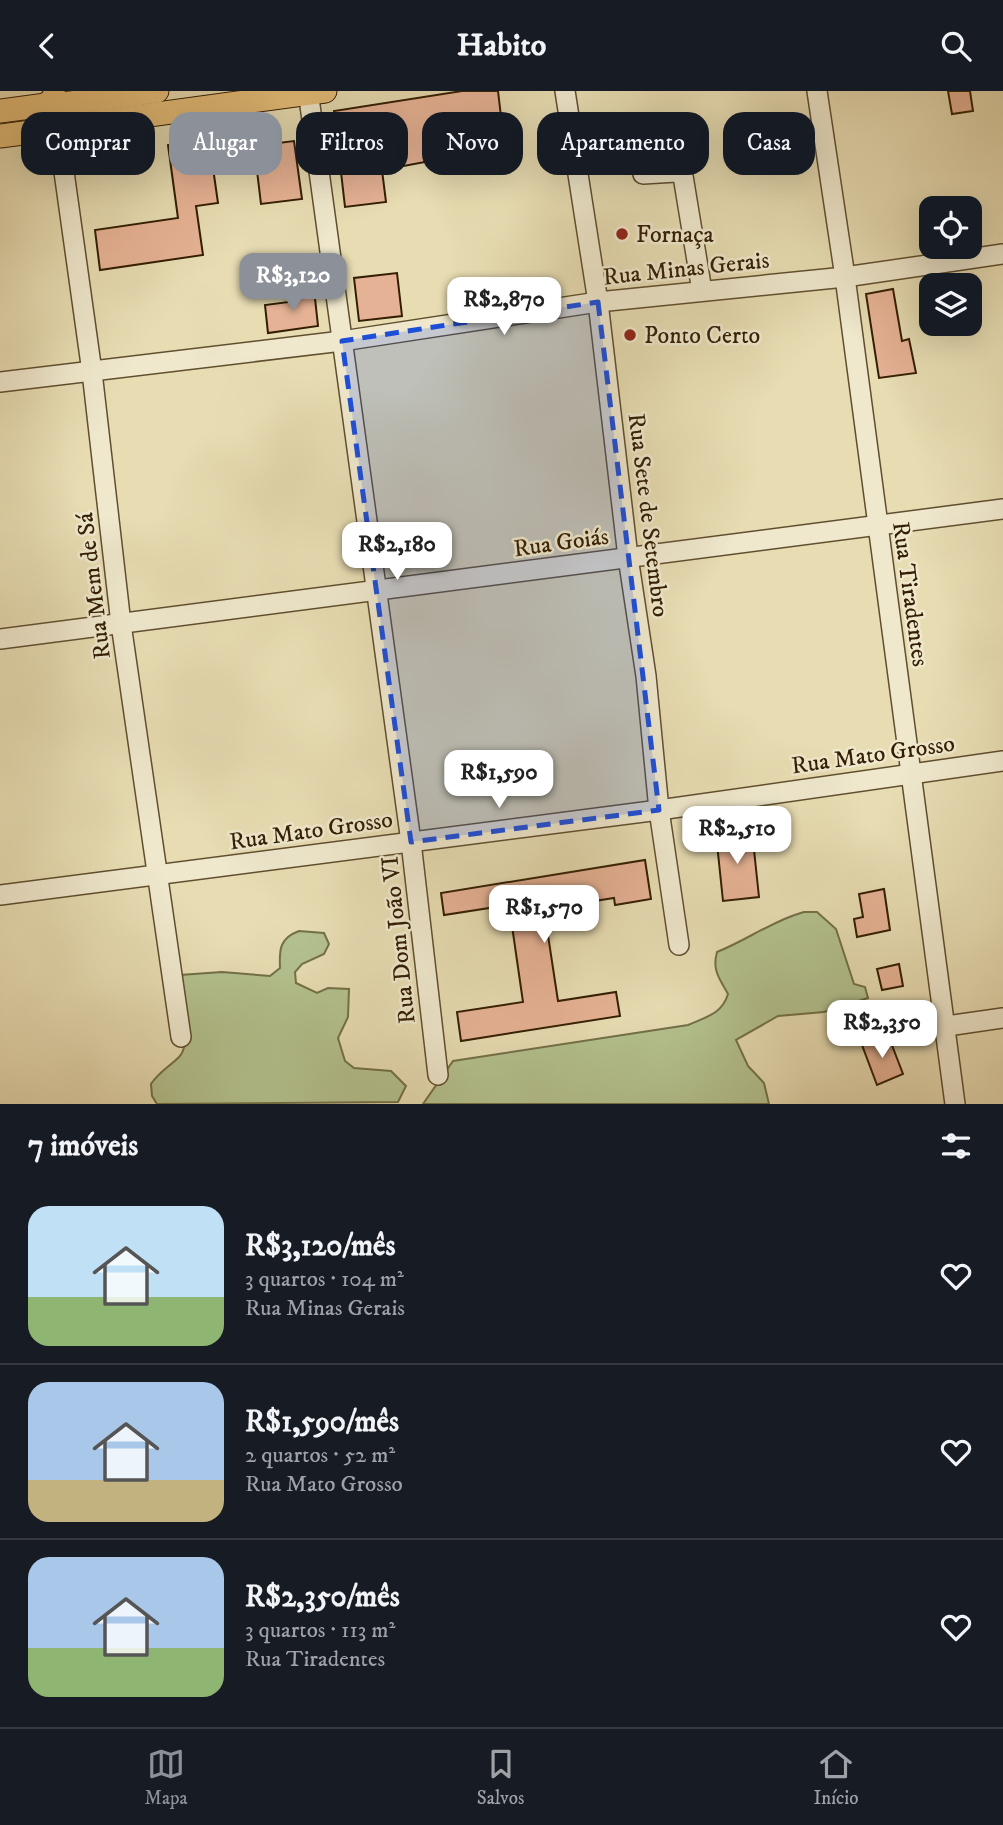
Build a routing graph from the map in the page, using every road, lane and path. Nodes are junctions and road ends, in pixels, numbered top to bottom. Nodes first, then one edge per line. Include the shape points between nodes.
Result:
1 (157, 91) edge
2 (565, 91) edge
3 (817, 91) edge
4 (314, 92) edge
5 (54, 100) edge
6 (0, 111) edge
7 (155, 115) edge
8 (21, 133) edge
9 (0, 136) edge
10 (64, 175) edge
11 (681, 175) edge
12 (1003, 254) edge
13 (845, 277) junction
14 (702, 291) junction
15 (598, 302) junction
16 (342, 341) junction
17 (92, 372) junction
18 (0, 383) edge
19 (1003, 509) edge
20 (877, 525) junction
21 (628, 557) junction
22 (378, 591) junction
23 (121, 624) junction
24 (0, 639) edge
25 (1003, 761) edge
26 (912, 773) junction
27 (659, 810) junction
28 (411, 842) junction
29 (157, 875) junction
30 (0, 895) edge
31 (679, 945) dead end
32 (1003, 1018) edge
33 (947, 1026) junction
34 (181, 1037) dead end
35 (438, 1075) dead end
36 (955, 1104) edge

1 - 5 main road
2 - 15 street, Rua Sete de Setembro
3 - 13 street, Rua Tiradentes
4 - 7 main road
4 - 16 street, Rua Dom João VI
5 - 6 main road
8 - 9 main road
10 - 17 street, Rua Mem de Sá
11 - 14 street
12 - 13 street, Rua Minas Gerais
13 - 14 street, Rua Minas Gerais
13 - 20 street, Rua Tiradentes
14 - 15 street, Rua Minas Gerais
15 - 16 street, Rua Minas Gerais
15 - 21 street, Rua Sete de Setembro
16 - 17 street, Rua Minas Gerais
16 - 22 street, Rua Dom João VI
17 - 18 street, Rua Minas Gerais
17 - 23 street, Rua Mem de Sá
19 - 20 street, Rua Goiás
20 - 21 street, Rua Goiás
20 - 26 street, Rua Tiradentes
21 - 22 street, Rua Goiás
21 - 27 street, Rua Sete de Setembro
22 - 23 street, Rua Goiás
22 - 28 street, Rua Dom João VI
23 - 24 street, Rua Goiás
23 - 29 street, Rua Mem de Sá
25 - 26 street, Rua Mato Grosso
26 - 27 street, Rua Mato Grosso
26 - 33 street, Rua Tiradentes
27 - 28 street, Rua Mato Grosso
27 - 31 street, Rua Sete de Setembro
28 - 29 street, Rua Mato Grosso
28 - 35 street, Rua Dom João VI
29 - 30 street, Rua Mato Grosso
29 - 34 street, Rua Mem de Sá
32 - 33 street
33 - 36 street, Rua Tiradentes

